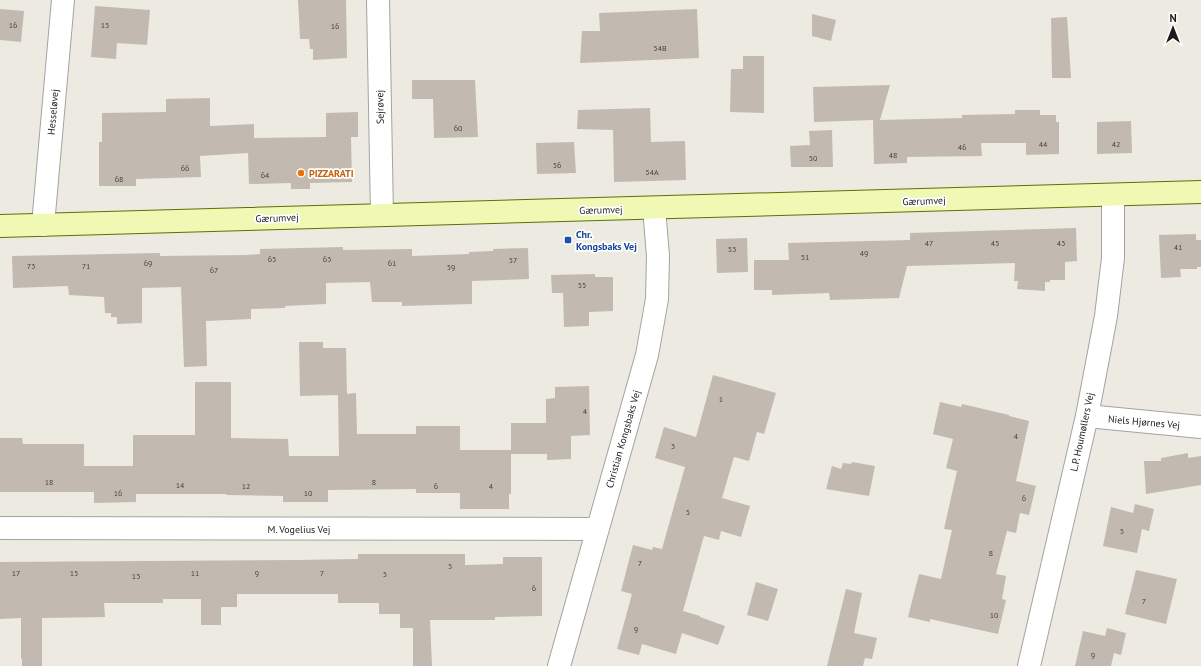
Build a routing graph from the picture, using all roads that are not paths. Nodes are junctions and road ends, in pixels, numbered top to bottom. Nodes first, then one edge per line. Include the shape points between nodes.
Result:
1 (63, 0) edge
2 (378, 0) edge
3 (1201, 192) edge
4 (1113, 195) junction
5 (654, 208) junction
6 (382, 215) junction
7 (43, 225) junction
8 (0, 226) edge
9 (1087, 416) junction
10 (1201, 427) edge
11 (0, 528) edge
12 (597, 529) junction
13 (559, 666) edge
14 (1029, 666) edge

1 - 7 street, Hesseløvej
2 - 6 street, Sejrøvej
3 - 4 main road, Gærumvej
4 - 5 main road, Gærumvej
4 - 9 street, L.P. Houmøllers Vej via 1112,265 1106,316
5 - 6 main road, Gærumvej
5 - 12 street, Christian Kongsbaks Vej via 658,256 655,306 647,355
6 - 7 main road, Gærumvej
7 - 8 main road, Gærumvej
9 - 10 street, Niels Hjørnes Vej
9 - 14 street, L.P. Houmøllers Vej
11 - 12 street, M. Vogelius Vej
12 - 13 street, Christian Kongsbaks Vej

